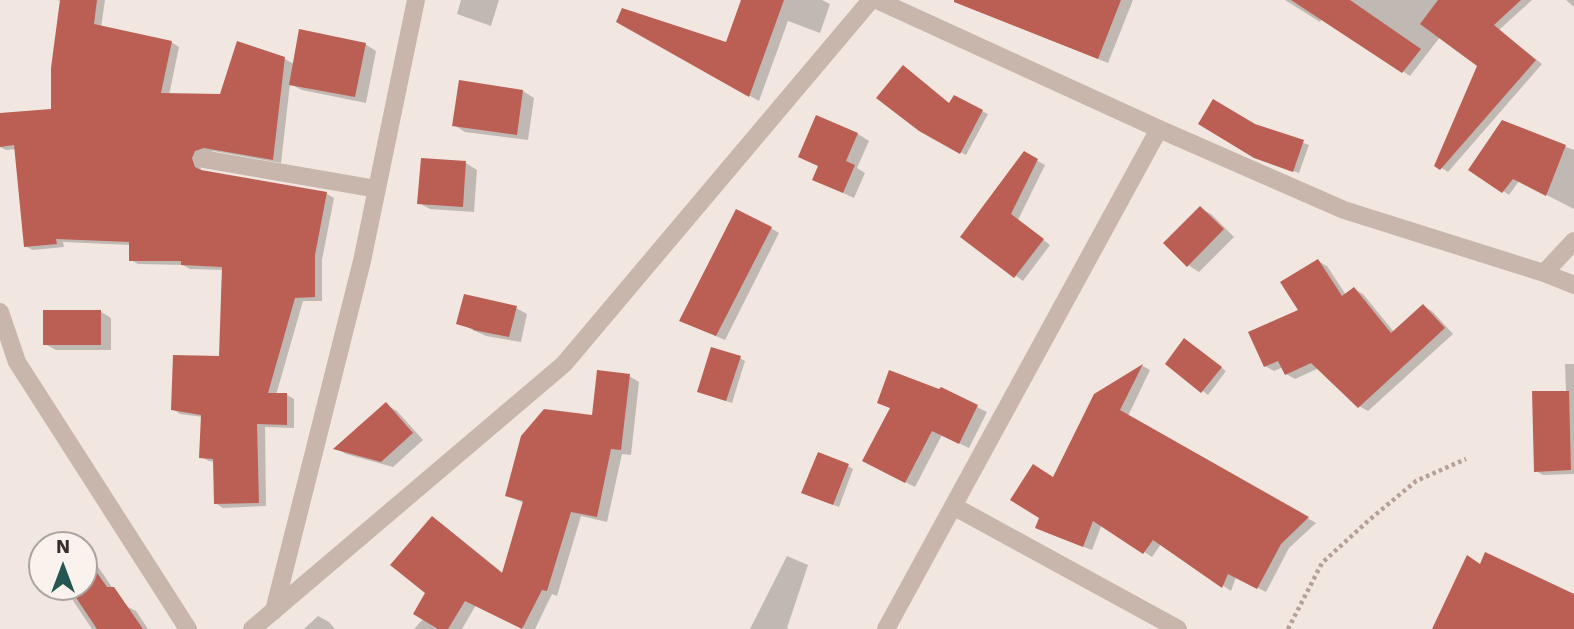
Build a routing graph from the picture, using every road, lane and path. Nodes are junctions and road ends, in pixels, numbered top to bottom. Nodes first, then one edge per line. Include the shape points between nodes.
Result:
1 (416, 0) edge
2 (871, 0) edge
3 (877, 0) edge
4 (1159, 129) junction
5 (203, 159) dead end
6 (377, 190) junction
7 (1574, 241) edge
8 (1544, 273) junction
9 (1574, 285) edge
10 (0, 312) edge
11 (1466, 458) dead end
12 (953, 506) junction
13 (274, 611) junction
14 (188, 629) edge
15 (252, 629) edge
16 (886, 629) edge
17 (1178, 629) edge
18 (1288, 629) edge

1 - 6 street
2 - 13 street via 564,365
3 - 4 street
4 - 8 street via 1344,210
4 - 12 street
5 - 6 street
6 - 13 street
7 - 8 street
8 - 9 street
10 - 14 street via 16,362
11 - 18 path via 1416,481 1322,563
12 - 16 street
12 - 17 street
13 - 15 street

